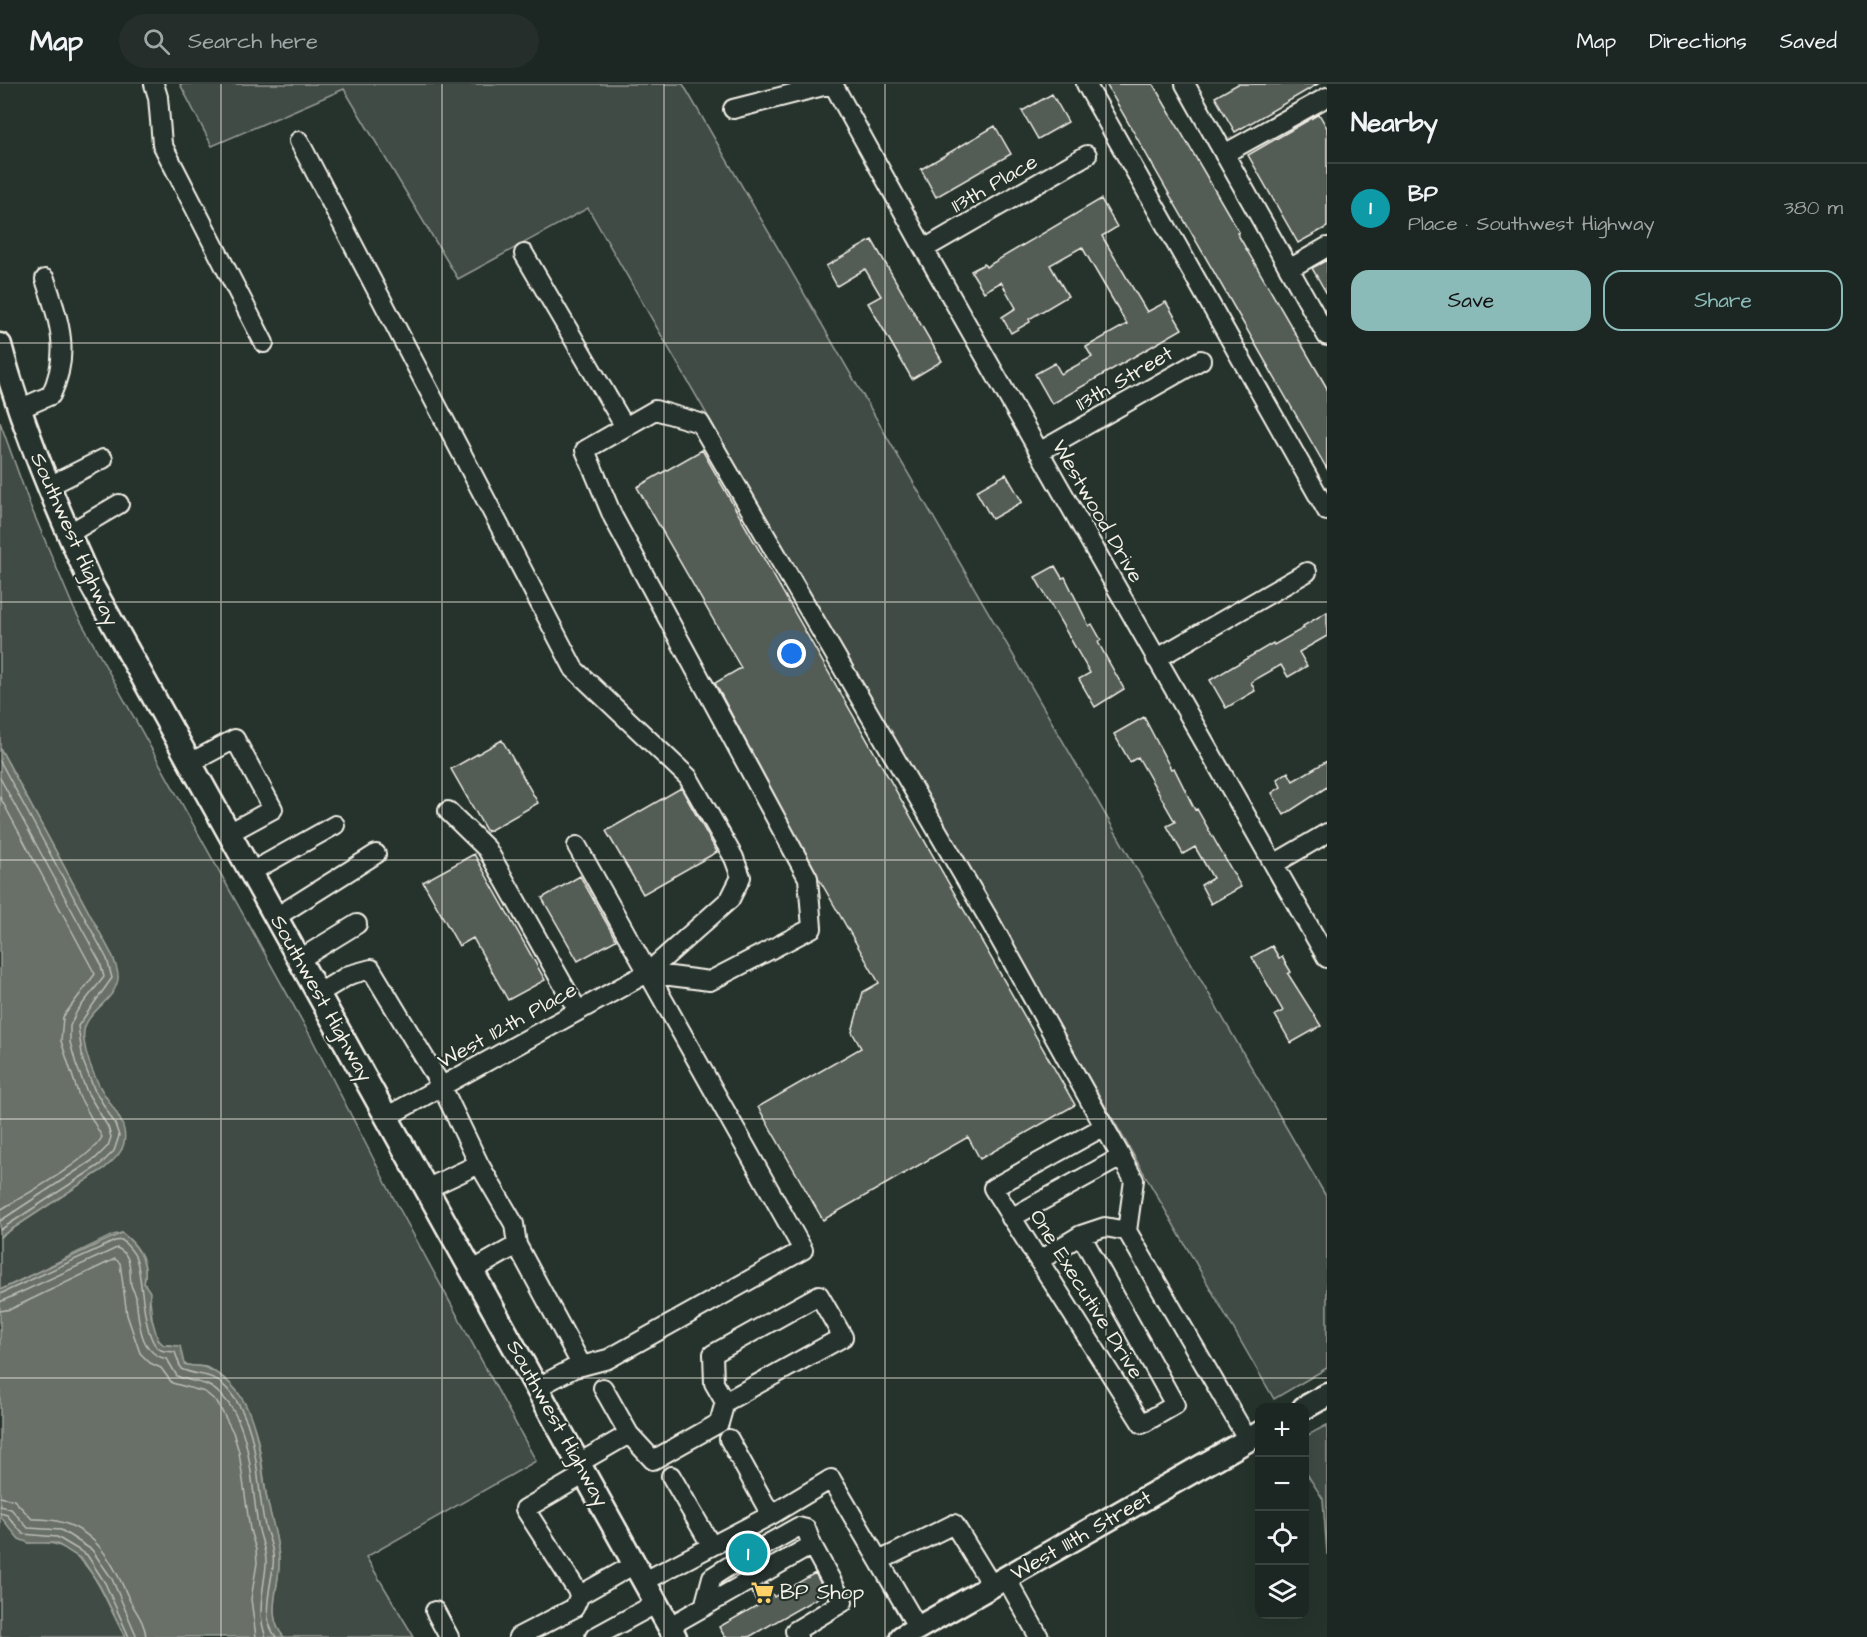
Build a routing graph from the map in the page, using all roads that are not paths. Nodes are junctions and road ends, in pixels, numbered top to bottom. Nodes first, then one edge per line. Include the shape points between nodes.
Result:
1 (154, 84) edge
2 (832, 84) edge
3 (1086, 84) edge
4 (1185, 84) edge
5 (1327, 97) edge
6 (733, 110) dead end
7 (299, 141) dead end
8 (1224, 154) junction
9 (1087, 155) dead end
10 (1327, 247) edge
11 (924, 249) junction
12 (524, 254) dead end
13 (1289, 269) junction
14 (45, 279) dead end
15 (1327, 336) edge
16 (264, 343) dead end
17 (0, 345) edge
18 (1201, 360) dead end
19 (20, 409) junction
20 (625, 427) junction
21 (1039, 452) junction
22 (103, 459) dead end
23 (49, 486) junction
24 (119, 504) dead end
25 (1327, 512) edge
26 (68, 534) junction
27 (1307, 572) dead end
28 (1156, 659) junction
29 (190, 763) junction
30 (447, 811) dead end
31 (335, 825) dead end
32 (229, 833) junction
33 (1327, 833) edge
34 (577, 846) dead end
35 (376, 854) dead end
36 (1274, 864) junction
37 (251, 872) junction
38 (276, 917) junction
39 (357, 924) dead end
40 (1327, 958) edge
41 (300, 959) junction
42 (647, 973) junction
43 (319, 993) junction
44 (578, 1011) junction
45 (442, 1087) junction
46 (388, 1116) junction
47 (1103, 1127) junction
48 (1120, 1156) junction
49 (479, 1164) junction
50 (428, 1188) junction
51 (1011, 1218) junction
52 (1127, 1231) junction
53 (1081, 1235) junction
54 (517, 1245) junction
55 (1040, 1260) junction
56 (473, 1270) junction
57 (582, 1366) junction
58 (538, 1387) junction
59 (603, 1388) dead end
60 (1327, 1395) edge
61 (725, 1402) junction
62 (1309, 1406) edge
63 (629, 1434) junction
64 (1254, 1437) edge
65 (729, 1438) dead end
66 (582, 1468) junction
67 (671, 1476) dead end
68 (771, 1515) junction
69 (711, 1545) junction
70 (812, 1545) junction
71 (764, 1546) tunnel mouth
72 (879, 1561) junction
73 (734, 1563) tunnel mouth
74 (640, 1573) junction
75 (999, 1582) junction
76 (580, 1595) junction
77 (657, 1603) junction
78 (704, 1607) junction
79 (435, 1611) dead end
80 (673, 1632) edge
81 (910, 1632) edge
82 (603, 1635) edge
83 (792, 1635) edge
84 (449, 1637) edge
85 (518, 1637) edge
86 (1039, 1637) edge

1 - 16 street via 162,144
2 - 6 street
2 - 11 street, Westwood Drive
3 - 25 street
4 - 8 street
5 - 8 street
7 - 42 street, West 112th Place via 574,669 688,777 734,858 741,877 730,898
8 - 13 street
9 - 11 street, 113th Place
10 - 13 street
11 - 21 street, Westwood Drive
12 - 20 street
13 - 15 street
14 - 19 street via 59,321 64,353 51,395
17 - 19 main road, Southwest Highway
18 - 21 street, 113th Street
19 - 23 main road, Southwest Highway
20 - 42 street via 585,450 618,527 808,878 812,928 710,981
20 - 47 street via 655,410 700,423 985,913
21 - 28 street, Westwood Drive
22 - 23 street
23 - 26 main road, Southwest Highway
24 - 26 street
26 - 29 main road, Southwest Highway via 92,586
27 - 28 street
28 - 36 street, Westwood Drive
29 - 32 main road, Southwest Highway
29 - 32 street via 235,739 273,809
30 - 44 street via 487,849
31 - 37 street
32 - 37 main road, Southwest Highway
33 - 36 street
34 - 42 street
35 - 38 street
36 - 40 street, Westwood Drive
37 - 38 main road, Southwest Highway
38 - 41 main road, Southwest Highway
39 - 41 street
41 - 43 main road, Southwest Highway
42 - 44 street, West 112th Place
42 - 57 street via 803,1250 608,1359
43 - 45 street via 349,975 371,969
43 - 46 main road, Southwest Highway
44 - 45 street, West 112th Place
45 - 46 street, West 112th Place
45 - 49 street
46 - 50 main road, Southwest Highway
47 - 48 street
47 - 51 street, One Executive Drive via 993,1188
48 - 51 street
48 - 52 street via 1134,1180
49 - 50 street
49 - 54 street via 514,1224
50 - 56 main road, Southwest Highway
51 - 55 street, One Executive Drive
52 - 53 street via 1105,1227
52 - 64 street
53 - 55 street
53 - 55 street, One Executive Drive via 1175,1405 1142,1424
54 - 56 street
54 - 57 street
56 - 58 main road, Southwest Highway
57 - 58 street
58 - 66 main road, Southwest Highway
59 - 63 street
60 - 62 main road
61 - 61 street via 843,1336 819,1295 713,1354 714,1383
61 - 63 street via 719,1423 653,1460
63 - 66 street
64 - 75 main road, West 111th Street
65 - 68 street
66 - 74 main road, Southwest Highway
66 - 76 street via 525,1509
67 - 69 street
68 - 69 street
68 - 72 street via 831,1479
69 - 74 street
70 - 71 street via 806,1529 798,1527
70 - 78 street
70 - 83 street via 843,1602
72 - 75 street via 954,1524
72 - 81 street
73 - 78 street via 712,1577
74 - 76 street
74 - 77 main road, Southwest Highway
75 - 81 main road, West 111th Street
75 - 86 street
76 - 85 street via 574,1608
77 - 80 main road, Southwest Highway
77 - 82 street
78 - 80 street
79 - 84 street

